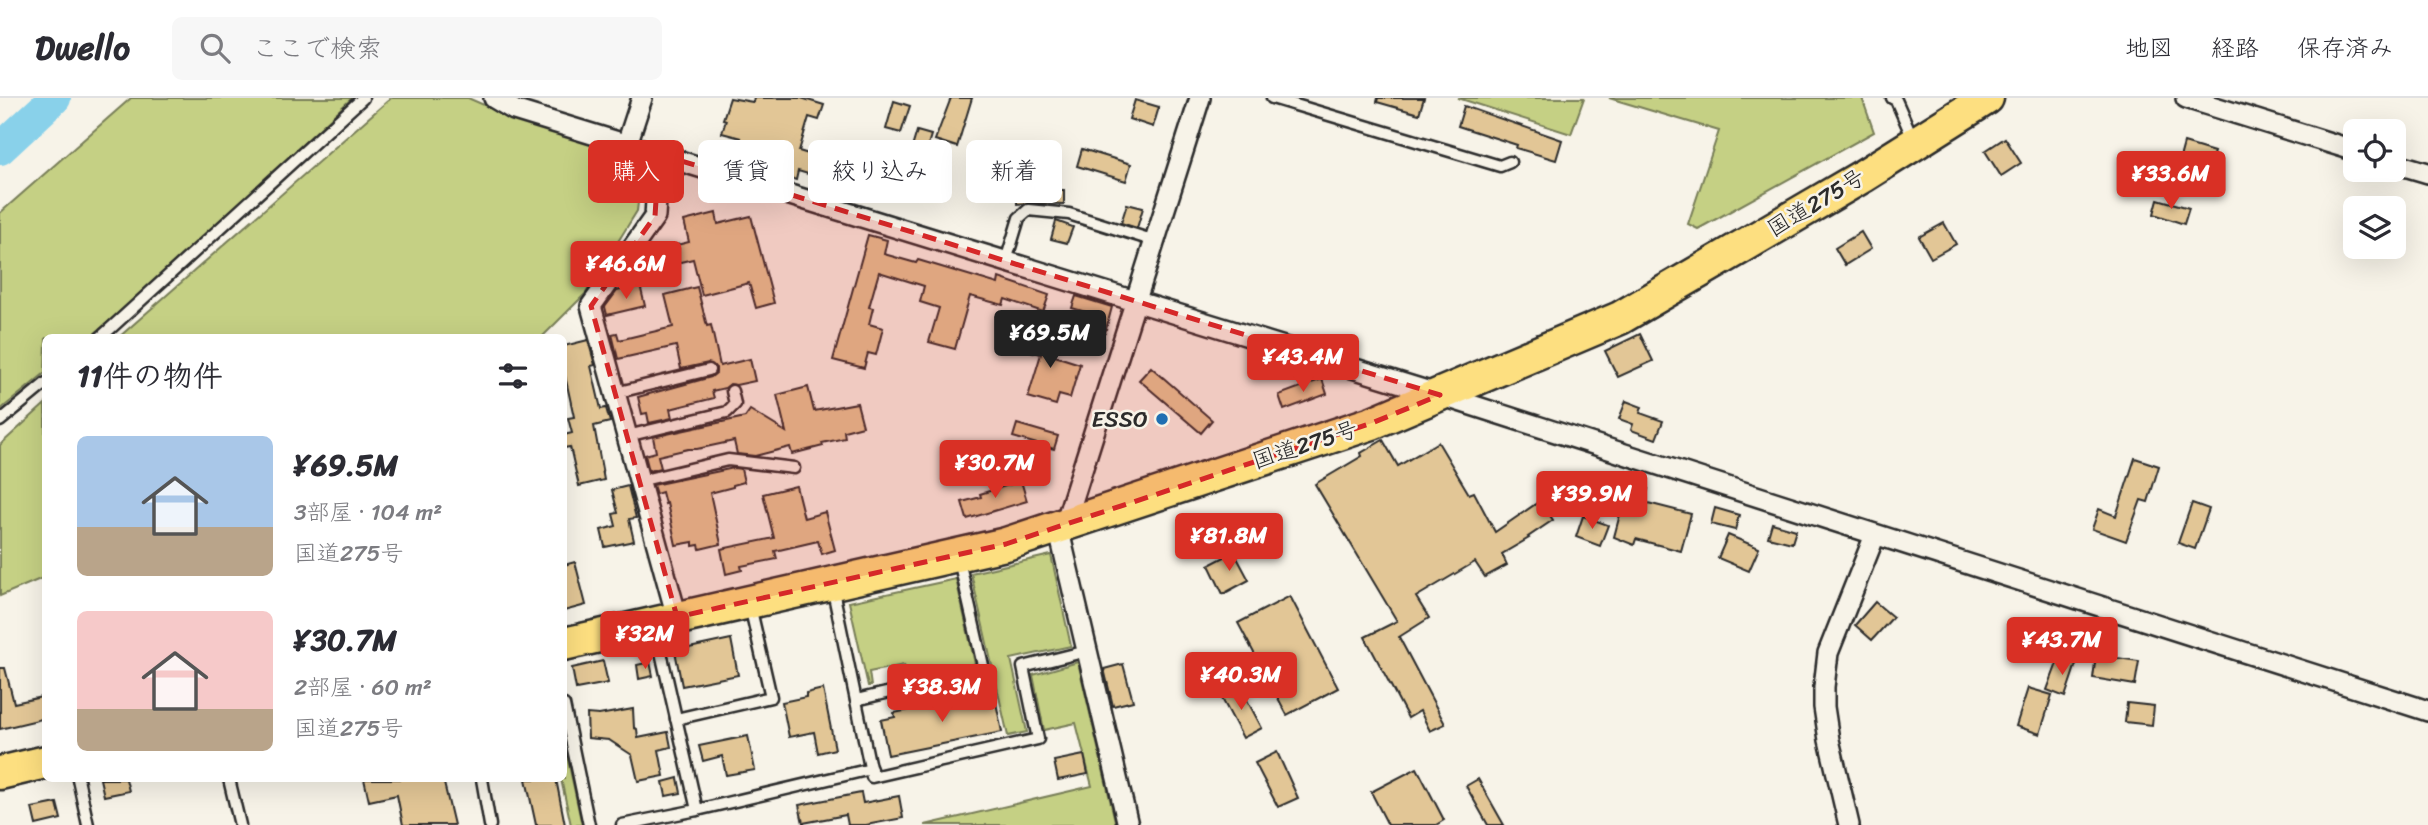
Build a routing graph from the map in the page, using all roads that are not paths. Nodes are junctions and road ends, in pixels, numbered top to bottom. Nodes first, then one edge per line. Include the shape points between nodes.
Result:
1 (363, 98) edge
2 (494, 98) edge
3 (642, 98) edge
4 (1200, 98) edge
5 (1272, 98) edge
6 (1892, 98) edge
7 (1987, 98) edge
8 (2186, 98) edge
9 (614, 140) edge
10 (628, 140) edge
11 (1915, 143) junction
12 (2343, 147) edge
13 (684, 162) edge
14 (1510, 162) dead end
15 (2406, 167) edge
16 (2428, 173) edge
17 (656, 203) edge
18 (1155, 241) junction
19 (1006, 261) junction
20 (1136, 301) junction
21 (104, 334) edge
22 (709, 370) dead end
23 (42, 386) edge
24 (732, 391) dead end
25 (615, 393) junction
26 (1440, 395) junction
27 (0, 421) edge
28 (627, 436) junction
29 (793, 468) dead end
30 (639, 481) junction
31 (1062, 526) junction
32 (1875, 535) junction
33 (958, 555) junction
34 (832, 583) junction
35 (749, 601) junction
36 (666, 620) junction
37 (567, 643) edge
38 (1087, 651) junction
39 (856, 700) junction
40 (2428, 710) edge
41 (676, 719) junction
42 (567, 725) edge
43 (42, 763) edge
44 (871, 769) junction
45 (0, 773) edge
46 (79, 782) edge
47 (230, 782) edge
48 (483, 782) edge
49 (697, 810) junction
50 (88, 825) edge
51 (240, 825) edge
52 (491, 825) edge
53 (589, 825) edge
54 (622, 825) edge
55 (1128, 825) edge
56 (1849, 825) edge

1 - 21 lane
2 - 9 street via 514,110
3 - 10 street
4 - 18 street
5 - 14 lane via 1500,166
6 - 11 lane
7 - 11 highway, 国道275号
8 - 12 street
11 - 26 highway, 国道275号 via 1620,318
13 - 19 street
15 - 16 street
17 - 25 street via 655,216 591,306
18 - 19 lane via 1069,214 1028,210 1019,218
18 - 20 street
19 - 20 street
20 - 26 street
20 - 31 street
22 - 25 lane
23 - 27 lane
24 - 28 lane via 735,404 727,412
25 - 28 street
26 - 31 highway, 国道275号 via 1372,423
26 - 32 street
28 - 30 street
29 - 30 lane via 728,460
30 - 36 street
31 - 33 highway, 国道275号
31 - 38 street
32 - 40 street
32 - 56 street via 1828,653 1824,687 1829,740
33 - 34 highway, 国道275号
33 - 39 lane via 984,670
34 - 35 highway, 国道275号
34 - 39 lane
35 - 36 highway, 国道275号
35 - 41 lane via 771,697
36 - 37 highway, 国道275号
36 - 41 lane
38 - 44 lane via 1023,667 1038,739 872,777
38 - 55 street
39 - 44 lane
41 - 49 lane
42 - 53 lane
43 - 45 highway
44 - 49 lane
46 - 50 lane
47 - 51 lane
48 - 52 lane
49 - 54 lane

